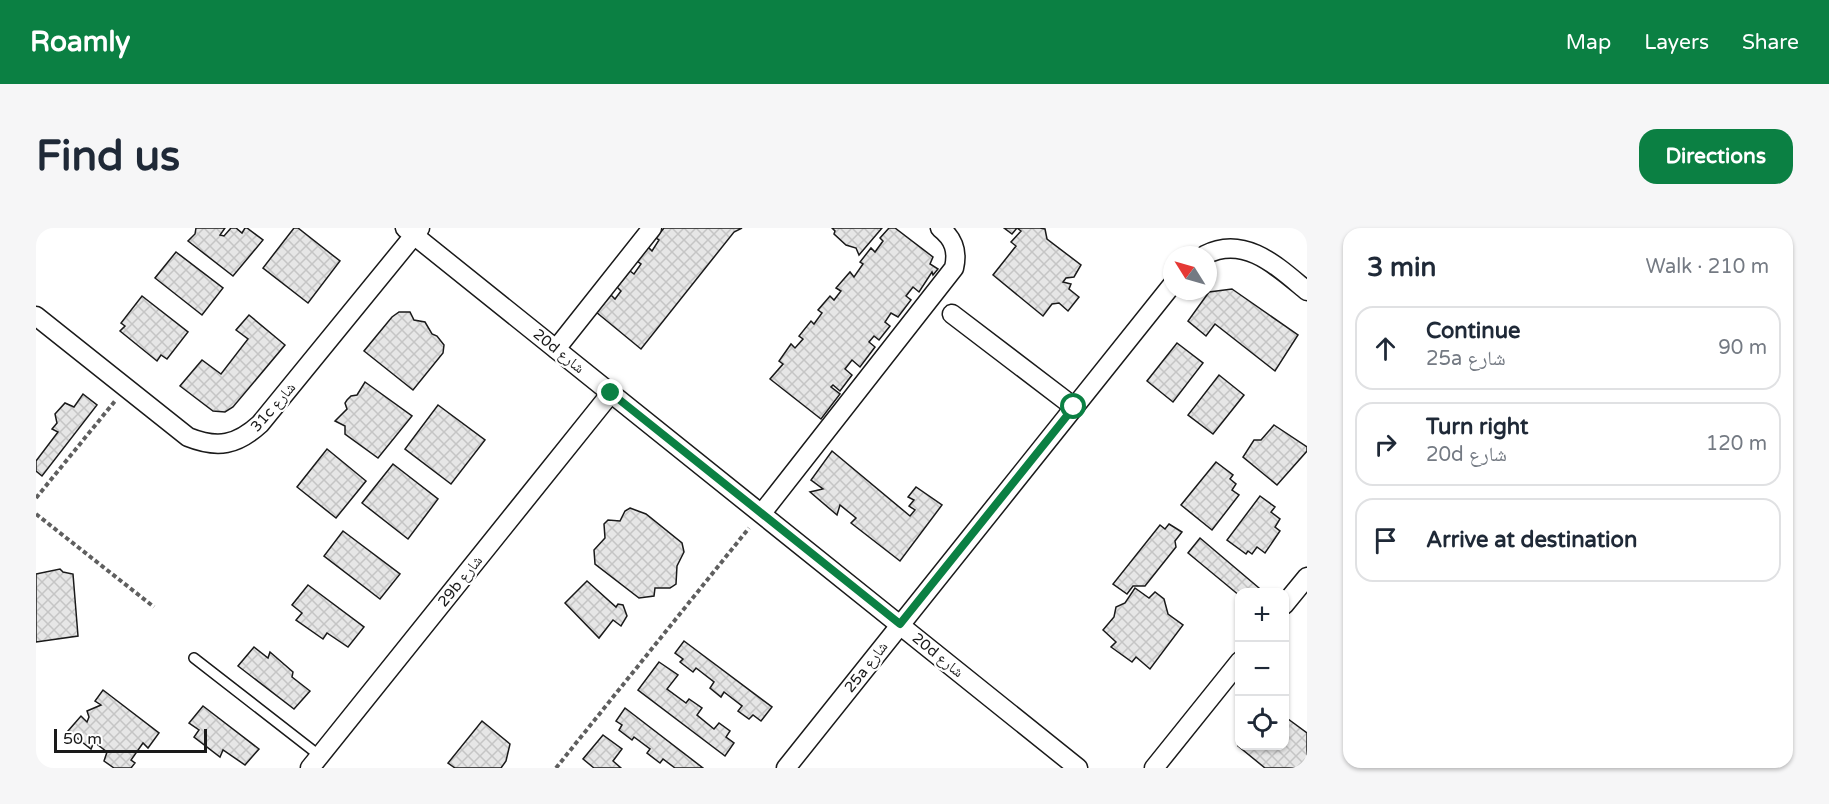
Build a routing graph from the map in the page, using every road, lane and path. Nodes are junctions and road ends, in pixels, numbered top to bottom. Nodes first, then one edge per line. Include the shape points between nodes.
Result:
1 (652, 228) edge
2 (940, 228) edge
3 (413, 230) edge
4 (1217, 252) edge
5 (1307, 291) edge
6 (1163, 296) edge
7 (952, 314) dead end
8 (36, 316) edge
9 (556, 349) junction
10 (125, 388) junction
11 (611, 393) junction
12 (1074, 407) junction
13 (36, 498) edge
14 (762, 513) junction
15 (36, 514) edge
16 (1307, 577) edge
17 (1289, 599) edge
18 (154, 607) dead end
19 (900, 624) junction
20 (194, 658) dead end
21 (1235, 666) edge
22 (315, 762) edge
23 (556, 768) edge
24 (786, 768) edge
25 (1078, 768) edge
26 (1154, 768) edge

1 - 9 street
2 - 14 street via 956,249 954,268
3 - 9 street, 20d شارع
3 - 10 street, 31c شارع via 248,435 219,444 196,440
4 - 5 street via 1243,249 1260,255
6 - 12 street, 25a شارع
7 - 12 street
8 - 10 street, 31c شارع
9 - 11 street, 20d شارع
10 - 13 path
11 - 14 street, 20d شارع
11 - 22 street, 29b شارع
12 - 19 street, 25a شارع
14 - 19 street, 20d شارع
14 - 23 path
15 - 18 path
16 - 17 street
19 - 24 street, 25a شارع
19 - 25 street, 20d شارع
20 - 22 lane
21 - 26 street

